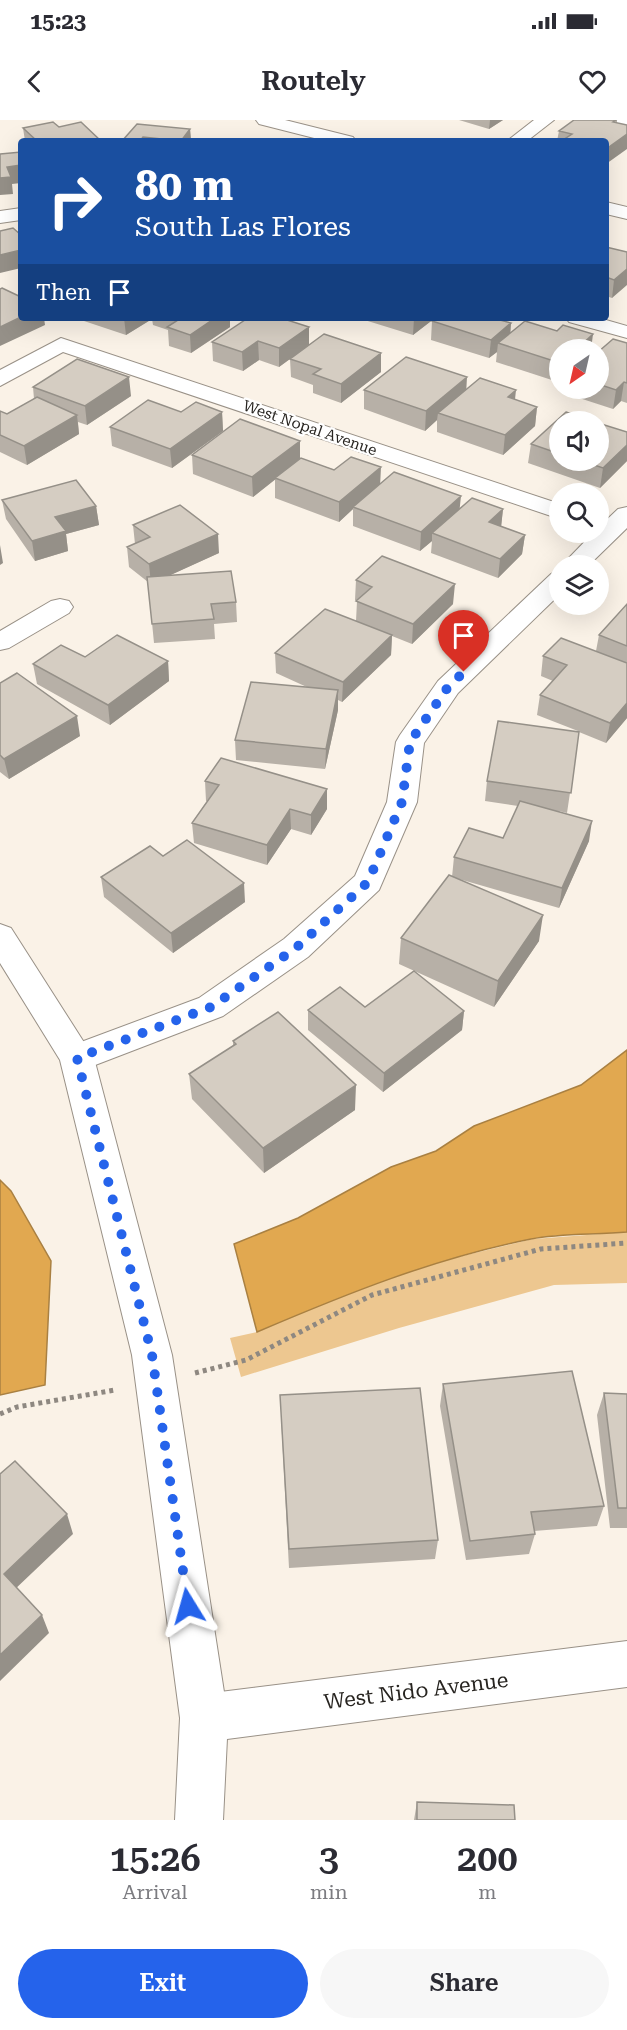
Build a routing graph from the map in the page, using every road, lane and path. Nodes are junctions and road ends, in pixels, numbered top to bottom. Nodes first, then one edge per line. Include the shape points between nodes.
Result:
1 (265, 120) edge
2 (545, 120) edge
3 (622, 120) edge
4 (627, 121) edge
5 (335, 138) edge
6 (520, 138) edge
7 (609, 209) edge
8 (627, 213) edge
9 (18, 214) edge
10 (0, 217) edge
11 (587, 321) edge
12 (627, 332) edge
13 (0, 379) edge
14 (549, 508) edge
15 (612, 523) edge
16 (583, 555) edge
17 (549, 590) edge
18 (60, 607) dead end
19 (0, 642) edge
20 (0, 936) edge
21 (77, 1058) junction
22 (627, 1243) edge
23 (156, 1382) junction
24 (0, 1414) edge
25 (627, 1664) edge
26 (204, 1718) junction
27 (199, 1820) edge

1 - 5 street
2 - 6 street
3 - 4 street
7 - 8 street
9 - 10 street
11 - 12 street
13 - 14 street, West Nopal Avenue via 61,344
15 - 16 street
17 - 21 street via 448,687 410,742 402,802 368,882 296,948 211,1007
18 - 19 street
20 - 21 street
21 - 23 street
22 - 23 path via 541,1250 372,1295 246,1360
23 - 24 path via 17,1407
23 - 26 street
25 - 26 street, West Nido Avenue
26 - 27 street

